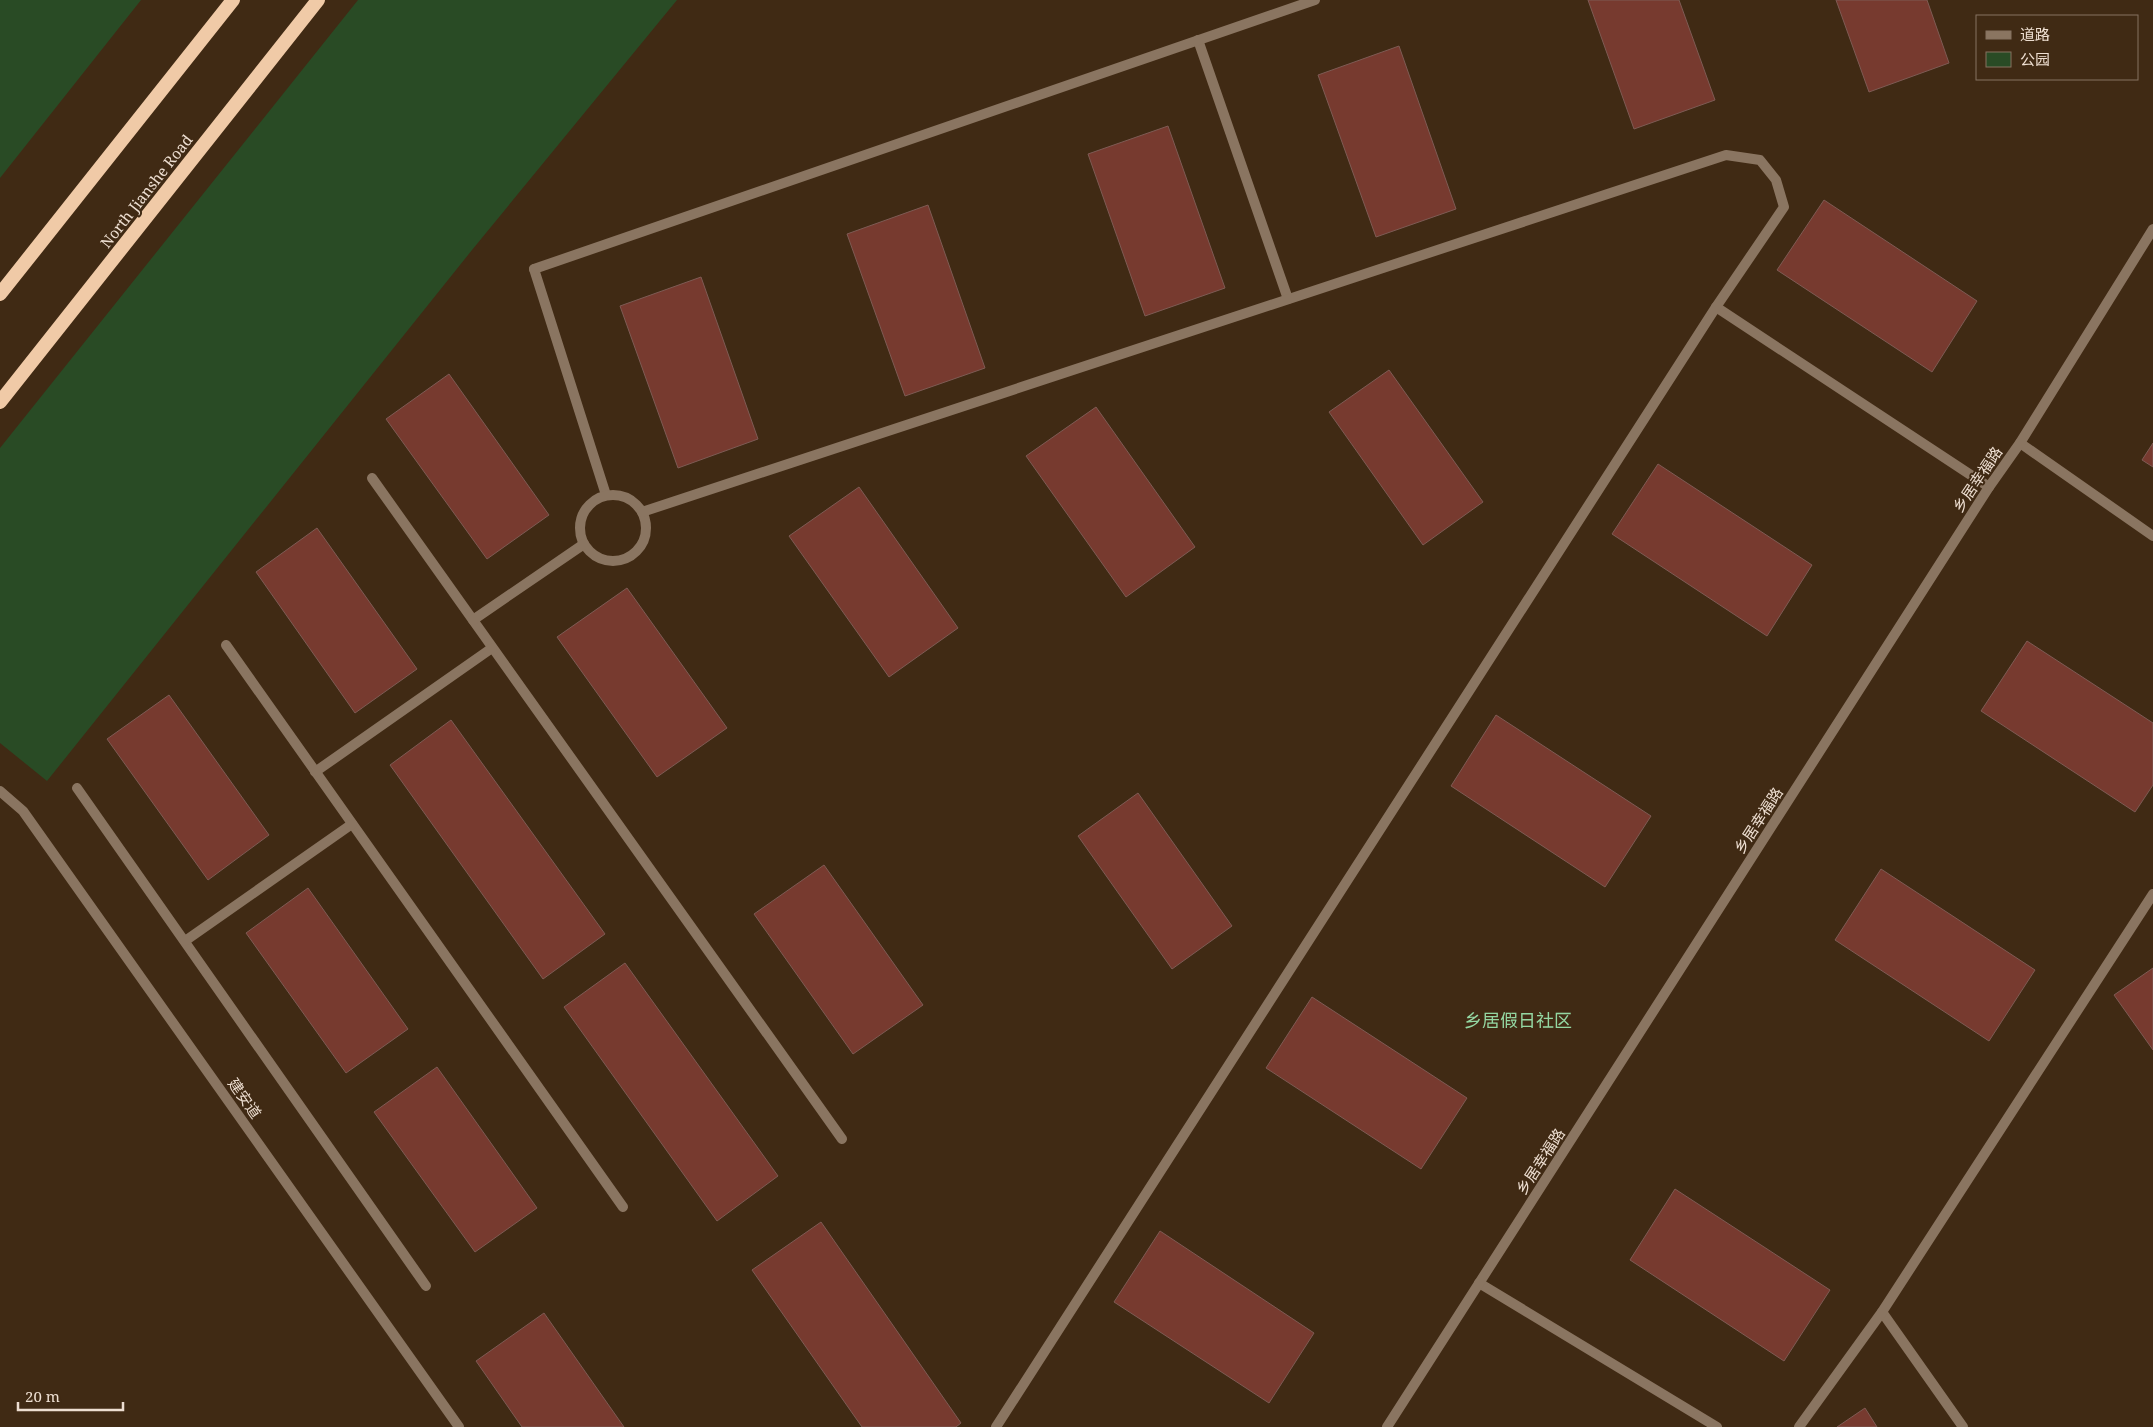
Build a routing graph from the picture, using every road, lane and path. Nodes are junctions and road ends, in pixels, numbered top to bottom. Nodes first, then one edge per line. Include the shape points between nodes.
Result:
1 (232, 0) edge
2 (318, 0) edge
3 (1314, 0) edge
4 (1198, 40) junction
5 (2153, 230) edge
6 (0, 294) edge
7 (1288, 299) junction
8 (1716, 307) junction
9 (0, 402) edge
10 (2020, 443) junction
11 (372, 478) dead end
12 (1988, 487) junction
13 (606, 495) junction
14 (642, 512) junction
15 (2153, 536) edge
16 (584, 544) junction
17 (473, 620) junction
18 (226, 645) dead end
19 (492, 648) junction
20 (315, 772) junction
21 (77, 788) dead end
22 (0, 791) edge
23 (352, 824) junction
24 (2153, 894) edge
25 (184, 942) junction
26 (842, 1139) dead end
27 (623, 1207) dead end
28 (1479, 1283) junction
29 (426, 1286) dead end
30 (1882, 1312) junction
31 (459, 1427) edge
32 (996, 1427) edge
33 (1387, 1427) edge
34 (1717, 1427) edge
35 (1799, 1427) edge
36 (1963, 1427) edge

1 - 6 highway
2 - 9 highway, North Jianshe Road
3 - 4 street
4 - 7 street
4 - 13 street via 534,269
5 - 10 street, 乡居幸福路
7 - 8 street via 1726,155 1760,160 1776,180 1784,207
7 - 14 street
8 - 12 street
8 - 32 street
10 - 12 street, 乡居幸福路
10 - 15 street
11 - 17 street
12 - 28 street, 乡居幸福路
13 - 14 street via 627,497
13 - 16 street via 588,505 582,514 579,524
14 - 16 street via 646,532 644,542 629,557 608,561 590,552
16 - 17 street
17 - 19 street
18 - 20 street
19 - 20 street
19 - 26 street
20 - 23 street
21 - 25 street
22 - 31 street, 建安道 via 22,811
23 - 25 street
23 - 27 street
24 - 30 street
25 - 29 street
28 - 33 street, 乡居幸福路
28 - 34 street
30 - 35 street
30 - 36 street

